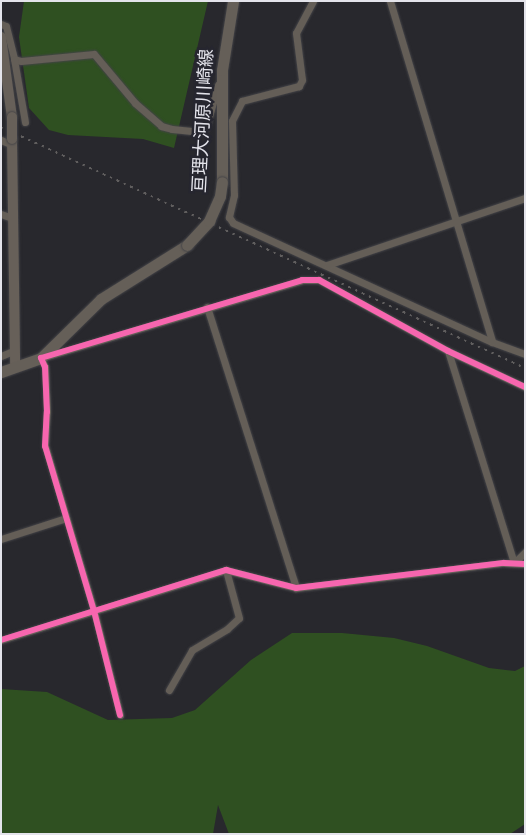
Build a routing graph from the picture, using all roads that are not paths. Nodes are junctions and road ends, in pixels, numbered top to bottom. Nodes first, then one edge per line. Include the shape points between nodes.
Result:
1 (233, 1) edge
2 (313, 1) edge
3 (390, 1) edge
4 (1, 24) edge
5 (1, 37) edge
6 (14, 59) junction
7 (222, 70) junction
8 (26, 122) dead end
9 (1, 140) edge
10 (12, 142) junction
11 (525, 198) edge
12 (1, 214) edge
13 (12, 218) junction
14 (457, 222) junction
15 (327, 265) junction
16 (207, 307) junction
17 (492, 342) junction
18 (448, 351) junction
19 (525, 354) edge
20 (1, 356) edge
21 (41, 358) junction
22 (14, 360) junction
23 (1, 372) edge
24 (525, 387) edge
25 (66, 518) junction
26 (1, 539) edge
27 (525, 552) edge
28 (514, 562) junction
29 (525, 564) edge
30 (226, 570) junction
31 (296, 588) junction
32 (94, 611) junction
33 (1, 640) edge
34 (169, 690) dead end
35 (120, 715) dead end

1 - 7 main road, 亘理大河原川崎線
2 - 15 street via 296,33 302,80 299,86 242,101 232,121 234,195 229,217 233,224
3 - 14 street
4 - 6 street via 6,26
5 - 10 street, bridge via 12,117
6 - 7 street via 21,62 94,54 123,91 161,126 198,132 206,127
6 - 8 street
7 - 21 main road, 亘理大河原川崎線, bridge via 222,182 220,196 209,221 188,245 101,299
9 - 10 street
10 - 13 street
11 - 14 street
12 - 13 street
13 - 22 street
14 - 15 street
14 - 17 street
15 - 17 street
16 - 18 street via 302,280 319,280
16 - 21 street
16 - 31 street
17 - 19 street
18 - 24 street
18 - 28 street
20 - 22 street
21 - 22 main road, 亘理大河原川崎線
21 - 25 street via 45,367 48,412 45,446
22 - 23 main road, 亘理大河原川崎線
25 - 26 street
25 - 32 street
27 - 28 street
28 - 29 street
28 - 31 street
30 - 31 street
30 - 32 street
30 - 34 street via 239,618 232,626 192,650
32 - 33 street
32 - 35 street

